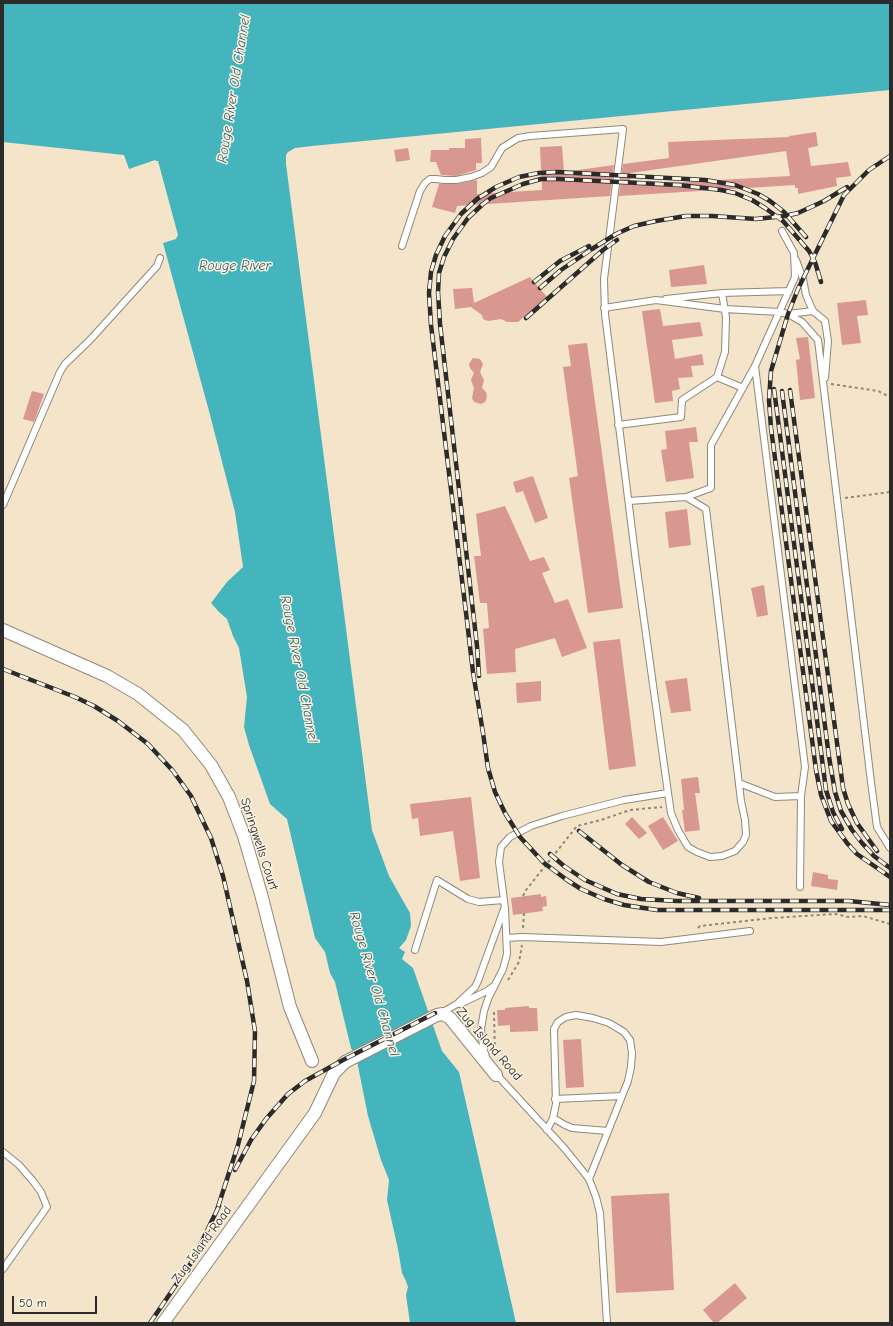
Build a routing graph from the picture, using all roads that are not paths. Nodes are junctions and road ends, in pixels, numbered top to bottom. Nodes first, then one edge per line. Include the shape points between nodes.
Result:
1 (782, 231) dead end
2 (402, 246) dead end
3 (794, 253) junction
4 (160, 258) dead end
5 (788, 291) junction
6 (722, 293) junction
7 (656, 300) junction
8 (604, 308) junction
9 (725, 309) junction
10 (814, 311) junction
11 (779, 312) junction
12 (788, 314) junction
13 (755, 366) junction
14 (717, 378) junction
15 (743, 388) junction
16 (824, 392) junction
17 (618, 425) junction
18 (686, 497) junction
19 (629, 501) junction
20 (3, 505) edge
21 (3, 630) edge
22 (739, 783) junction
23 (668, 793) junction
24 (801, 796) junction
25 (890, 848) edge
26 (800, 887) dead end
27 (504, 900) junction
28 (505, 908) junction
29 (750, 931) dead end
30 (507, 938) junction
31 (415, 950) dead end
32 (495, 985) junction
33 (441, 1013) junction
34 (312, 1061) dead end
35 (496, 1075) junction
36 (622, 1096) junction
37 (556, 1099) junction
38 (553, 1118) junction
39 (547, 1130) junction
40 (608, 1131) junction
41 (3, 1152) edge
42 (589, 1179) junction
43 (3, 1270) edge
44 (163, 1323) edge
45 (607, 1323) edge

1 - 3 lane
2 - 8 lane via 420,191 430,180 456,180 482,173 491,167 502,148 518,138 623,129 604,279
3 - 5 lane via 795,278
3 - 10 lane via 804,279 806,295
4 - 20 lane via 157,266 65,364
5 - 6 lane
5 - 11 lane
6 - 7 lane
6 - 9 lane
7 - 8 lane
7 - 9 lane
8 - 17 lane
9 - 11 lane
9 - 14 lane via 725,352
10 - 12 lane
10 - 16 lane via 825,321 828,341
11 - 12 lane
11 - 13 lane
12 - 16 lane via 802,322 818,340
13 - 15 lane
13 - 24 lane via 805,767
14 - 15 lane
14 - 17 lane via 682,400 681,417
15 - 18 lane via 711,445 711,488
16 - 25 lane via 877,827
17 - 19 lane
18 - 19 lane
18 - 22 lane via 706,509
19 - 23 lane
21 - 34 street, Springwells Court via 107,676 138,694 183,730 211,765 229,796 244,836 290,1007
22 - 23 lane via 746,835 735,851 722,856 710,857 688,846 674,821
22 - 24 lane via 775,797
23 - 27 lane via 593,807 531,826 510,837 501,848 499,862
24 - 26 lane
27 - 28 lane
27 - 31 lane via 479,902 468,899 437,880
28 - 30 lane
28 - 33 lane via 478,981 458,1004
29 - 30 lane via 661,942
30 - 32 lane via 505,964
32 - 33 lane
32 - 35 lane via 484,1011 481,1029 483,1047
33 - 35 street, Zug Island Road via 450,1018
33 - 44 street, Zug Island Road via 344,1062 334,1073 315,1113
35 - 39 lane, Zug Island Road
36 - 37 lane
36 - 37 lane via 631,1067 630,1040 617,1027 576,1015 558,1022 554,1029
36 - 40 lane
37 - 38 lane
38 - 39 lane
38 - 40 lane via 572,1128
39 - 42 lane, Zug Island Road
40 - 42 lane
41 - 43 lane via 20,1165 33,1181 47,1207
42 - 45 lane, Zug Island Road via 600,1213

